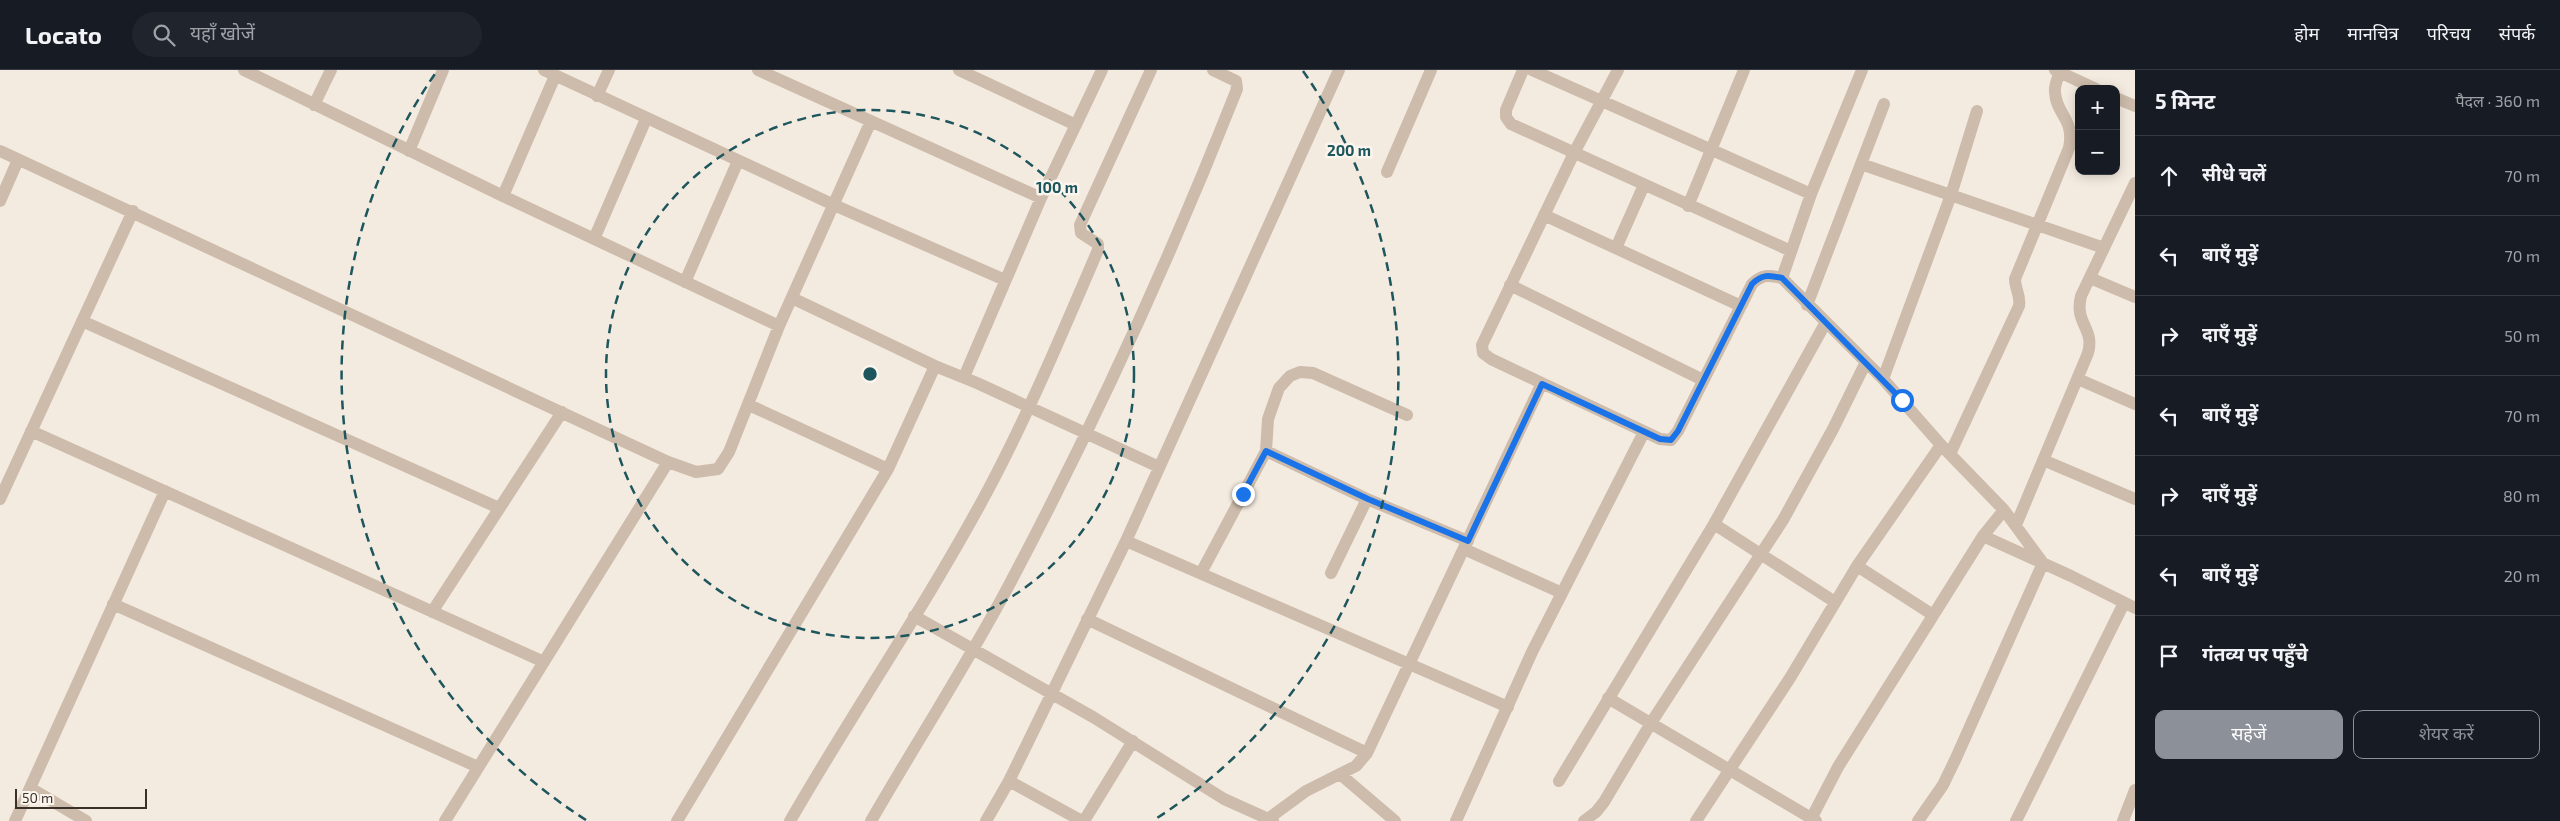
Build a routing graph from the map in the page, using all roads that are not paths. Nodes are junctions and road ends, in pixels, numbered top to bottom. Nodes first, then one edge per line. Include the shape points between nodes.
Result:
1 (244, 70) edge
2 (331, 70) edge
3 (443, 70) edge
4 (609, 70) edge
5 (959, 70) edge
6 (1102, 70) edge
7 (1151, 70) edge
8 (1213, 70) edge
9 (1340, 70) edge
10 (1431, 70) edge
11 (1523, 70) edge
12 (1532, 70) edge
13 (1618, 70) edge
14 (1744, 70) edge
15 (1862, 70) edge
16 (761, 71) edge
17 (2057, 71) edge
18 (550, 73) edge
19 (1231, 73) edge
20 (2087, 85) edge
21 (597, 96) junction
22 (1604, 100) junction
23 (2120, 100) edge
24 (1884, 104) dead end
25 (314, 105) junction
26 (2135, 106) edge
27 (1977, 110) dead end
28 (646, 119) junction
29 (870, 121) junction
30 (1076, 125) junction
31 (1710, 149) junction
32 (0, 151) edge
33 (408, 151) junction
34 (1574, 153) junction
35 (18, 160) junction
36 (738, 161) junction
37 (1861, 164) junction
38 (1387, 172) dead end
39 (2135, 183) edge
40 (1644, 185) junction
41 (1811, 194) junction
42 (1951, 195) junction
43 (503, 196) junction
44 (1041, 198) junction
45 (0, 200) edge
46 (834, 205) junction
47 (1688, 206) junction
48 (133, 212) junction
49 (1544, 215) junction
50 (2037, 224) junction
51 (594, 239) junction
52 (1616, 248) junction
53 (2104, 248) junction
54 (1791, 251) junction
55 (1782, 278) junction
56 (2090, 278) junction
57 (1005, 280) junction
58 (685, 282) junction
59 (1510, 285) junction
60 (2135, 297) edge
61 (792, 298) junction
62 (1807, 304) junction
63 (1741, 306) junction
64 (82, 321) junction
65 (1826, 322) junction
66 (779, 326) junction
67 (1866, 362) junction
68 (935, 366) junction
69 (964, 377) junction
70 (1883, 379) junction
71 (2078, 379) junction
72 (1703, 380) junction
73 (1542, 384) junction
74 (2135, 404) edge
75 (749, 405) junction
76 (1028, 407) junction
77 (562, 412) junction
78 (1407, 415) dead end
79 (31, 431) junction
80 (1086, 432) junction
81 (1644, 432) junction
82 (1945, 450) junction
83 (1266, 451) junction
84 (2043, 460) junction
85 (668, 462) junction
86 (1159, 467) junction
87 (888, 468) junction
88 (164, 491) junction
89 (0, 499) edge
90 (1368, 499) junction
91 (2135, 499) edge
92 (499, 508) junction
93 (2004, 510) junction
94 (1714, 524) junction
95 (2016, 525) junction
96 (1983, 536) junction
97 (1126, 541) junction
98 (1466, 545) junction
99 (1762, 554) junction
100 (2043, 563) junction
101 (1857, 566) junction
102 (1331, 573) dead end
103 (1201, 574) junction
104 (1562, 593) junction
105 (1835, 602) junction
106 (113, 604) junction
107 (2129, 606) edge
108 (432, 612) junction
109 (1933, 615) junction
110 (914, 616) junction
111 (1087, 619) junction
112 (973, 650) junction
113 (544, 662) junction
114 (1409, 665) junction
115 (1050, 693) junction
116 (1608, 698) junction
117 (1508, 707) junction
118 (1651, 723) junction
119 (1133, 740) junction
120 (1367, 754) junction
121 (478, 767) junction
122 (1730, 770) junction
123 (1340, 774) junction
124 (1008, 781) junction
125 (1559, 781) dead end
126 (30, 788) junction
127 (2135, 790) edge
128 (2131, 810) edge
129 (1268, 820) edge
130 (1813, 820) edge
131 (15, 821) edge
132 (86, 821) edge
133 (445, 821) edge
134 (677, 821) edge
135 (790, 821) edge
136 (870, 821) edge
137 (986, 821) edge
138 (1083, 821) edge
139 (1395, 821) edge
140 (1456, 821) edge
141 (1584, 821) edge
142 (1696, 821) edge
143 (1918, 821) edge
144 (2016, 821) edge
145 (2123, 821) edge

1 - 25 street
2 - 25 street
3 - 33 street
4 - 21 street
5 - 30 street
6 - 30 street
7 - 76 street via 1080,225 1081,233 1098,244 1098,250
8 - 19 street
9 - 86 street
10 - 38 street
11 - 34 street via 1506,117 1511,124
12 - 22 street
13 - 22 street
14 - 31 street
15 - 41 street
16 - 29 street
17 - 20 street
17 - 50 street via 2055,92 2072,135
18 - 21 street
18 - 43 street
19 - 80 street via 1237,89 1194,198
21 - 28 street
22 - 31 street
22 - 34 street
23 - 26 street
24 - 37 street
25 - 33 street
27 - 42 street
28 - 36 street
28 - 51 street
29 - 44 street
29 - 46 street
30 - 44 street
31 - 41 street
31 - 47 street
32 - 35 street
33 - 43 street
34 - 40 street
34 - 49 street
35 - 45 street
35 - 48 street
36 - 46 street
36 - 58 street
37 - 42 street
37 - 62 street
39 - 53 street
40 - 47 street
40 - 52 street
41 - 54 street
42 - 50 street
42 - 70 street
43 - 51 street
44 - 57 street
46 - 57 street
46 - 61 street
47 - 54 street
48 - 64 street
48 - 77 street
49 - 52 street
49 - 59 street
50 - 53 street
50 - 82 street via 2015,279 2019,306
51 - 58 street
52 - 63 street
53 - 56 street
54 - 55 street
55 - 62 street
55 - 63 street via 1760,276
56 - 60 street
56 - 71 street via 2078,308 2091,342
57 - 69 street
58 - 66 street
59 - 72 street
59 - 73 street via 1485,335 1483,353
61 - 66 street
61 - 68 street
62 - 65 street
63 - 72 street
64 - 79 street
64 - 92 street
65 - 67 street
65 - 94 street
66 - 75 street
67 - 70 street
67 - 99 street via 1833,430
68 - 69 street
68 - 87 street
69 - 76 street
70 - 82 street
71 - 74 street
71 - 84 street
72 - 81 street via 1671,440
73 - 81 street
73 - 98 street
75 - 85 street via 718,469 696,472
75 - 87 street
76 - 80 street
76 - 110 street via 988,489
77 - 85 street
77 - 92 street
78 - 83 street via 1313,373 1300,372 1290,376 1279,388 1272,404
79 - 88 street
79 - 89 street
80 - 86 street
80 - 112 street
81 - 104 street
82 - 93 street
82 - 101 street
83 - 90 street
83 - 103 street
84 - 91 street
84 - 95 street
85 - 113 street
86 - 97 street
87 - 134 street
88 - 106 street
88 - 108 street
90 - 98 street
90 - 102 street
92 - 108 street
93 - 95 street
93 - 96 street
94 - 99 street
94 - 116 street
95 - 100 street
96 - 100 street
96 - 109 street
97 - 103 street
97 - 111 street
98 - 104 street
98 - 114 street
99 - 105 street
99 - 118 street
100 - 107 street
100 - 143 street via 1943,785
101 - 105 street
101 - 109 street
103 - 114 street
104 - 117 street
105 - 122 street
106 - 121 street
106 - 126 street
107 - 144 street
108 - 113 street
109 - 130 street via 1838,766
110 - 112 street
110 - 135 street
111 - 115 street
111 - 120 street
112 - 115 street
112 - 136 street
113 - 121 street
114 - 117 street
114 - 120 street
115 - 119 street
115 - 124 street
116 - 118 street
116 - 125 street
117 - 140 street
118 - 122 street
118 - 141 street via 1604,802
119 - 129 street via 1224,799
119 - 138 street
120 - 123 street via 1356,766
121 - 133 street
122 - 130 street
122 - 142 street
123 - 129 street via 1306,790
123 - 139 street
124 - 137 street
124 - 138 street
126 - 131 street
126 - 132 street
127 - 128 street
128 - 145 street

